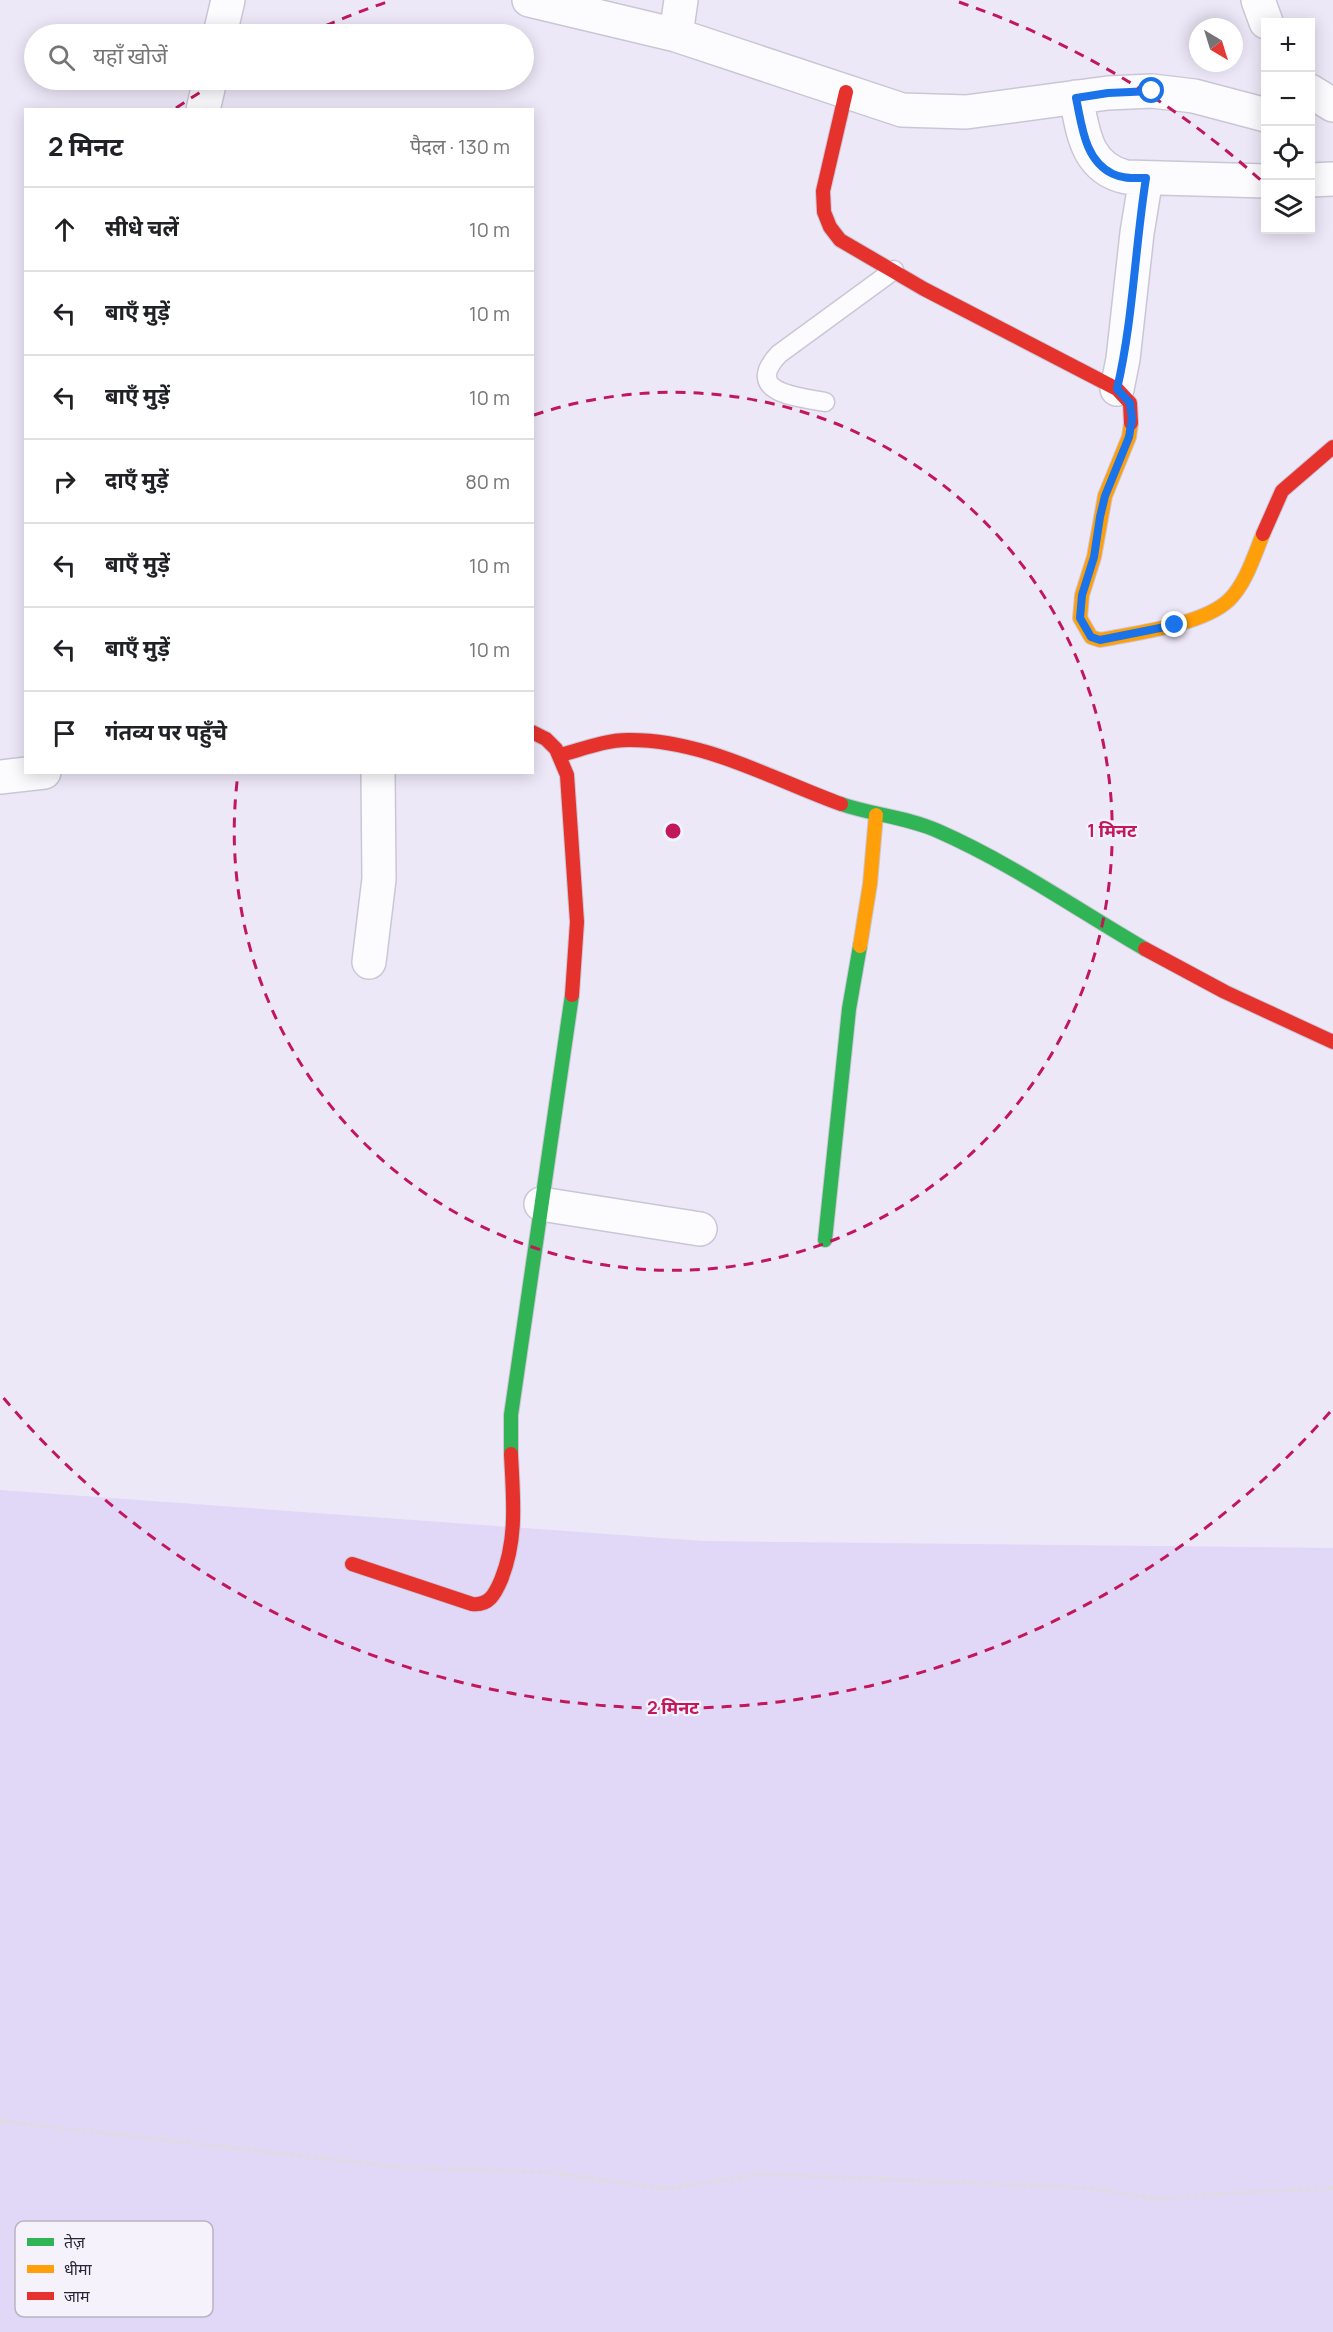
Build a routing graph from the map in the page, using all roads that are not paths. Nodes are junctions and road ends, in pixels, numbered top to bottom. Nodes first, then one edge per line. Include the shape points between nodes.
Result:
1 (228, 0) edge
2 (529, 0) edge
3 (681, 0) edge
4 (1258, 0) edge
5 (1265, 18) edge
6 (222, 24) edge
7 (676, 35) junction
8 (208, 90) edge
9 (846, 92) junction
10 (1315, 94) edge
11 (1076, 98) junction
12 (1333, 105) edge
13 (203, 108) edge
14 (1261, 113) edge
15 (1315, 117) edge
16 (1333, 117) edge
17 (1146, 178) junction
18 (1333, 179) edge
19 (1315, 180) edge
20 (1261, 181) edge
21 (894, 270) junction
22 (1117, 389) junction
23 (825, 402) dead end
24 (1333, 447) edge
25 (534, 733) edge
26 (561, 755) junction
27 (26, 774) edge
28 (378, 774) edge
29 (0, 777) edge
30 (876, 815) junction
31 (369, 962) dead end
32 (1333, 1042) edge
33 (541, 1204) junction
34 (700, 1229) dead end
35 (825, 1240) dead end
36 (352, 1564) dead end

1 - 6 street
2 - 7 street
3 - 7 street
4 - 5 street
7 - 9 street
8 - 13 street
9 - 11 street via 902,111 966,112
9 - 21 street via 823,191 824,212 840,240
10 - 12 street
11 - 14 street via 1152,91 1194,96
11 - 17 street via 1086,143 1102,166 1114,174
15 - 16 street
17 - 20 street
17 - 22 street
18 - 19 street
21 - 22 street
21 - 23 lane via 771,363 767,372 774,390
22 - 24 street via 1130,403 1129,437 1105,496 1080,609 1085,629 1100,640 1175,625 1228,601 1242,582 1282,491
25 - 26 street via 551,743
26 - 30 street via 608,742 658,741 762,772
26 - 33 street via 567,775 577,922 572,1008
27 - 29 street
28 - 31 street via 379,879
30 - 32 street via 908,819 976,849 1189,974
30 - 35 street via 870,884 849,1009
33 - 34 street
33 - 36 street via 509,1437 516,1514 514,1541 507,1569 495,1593 484,1605 472,1604

